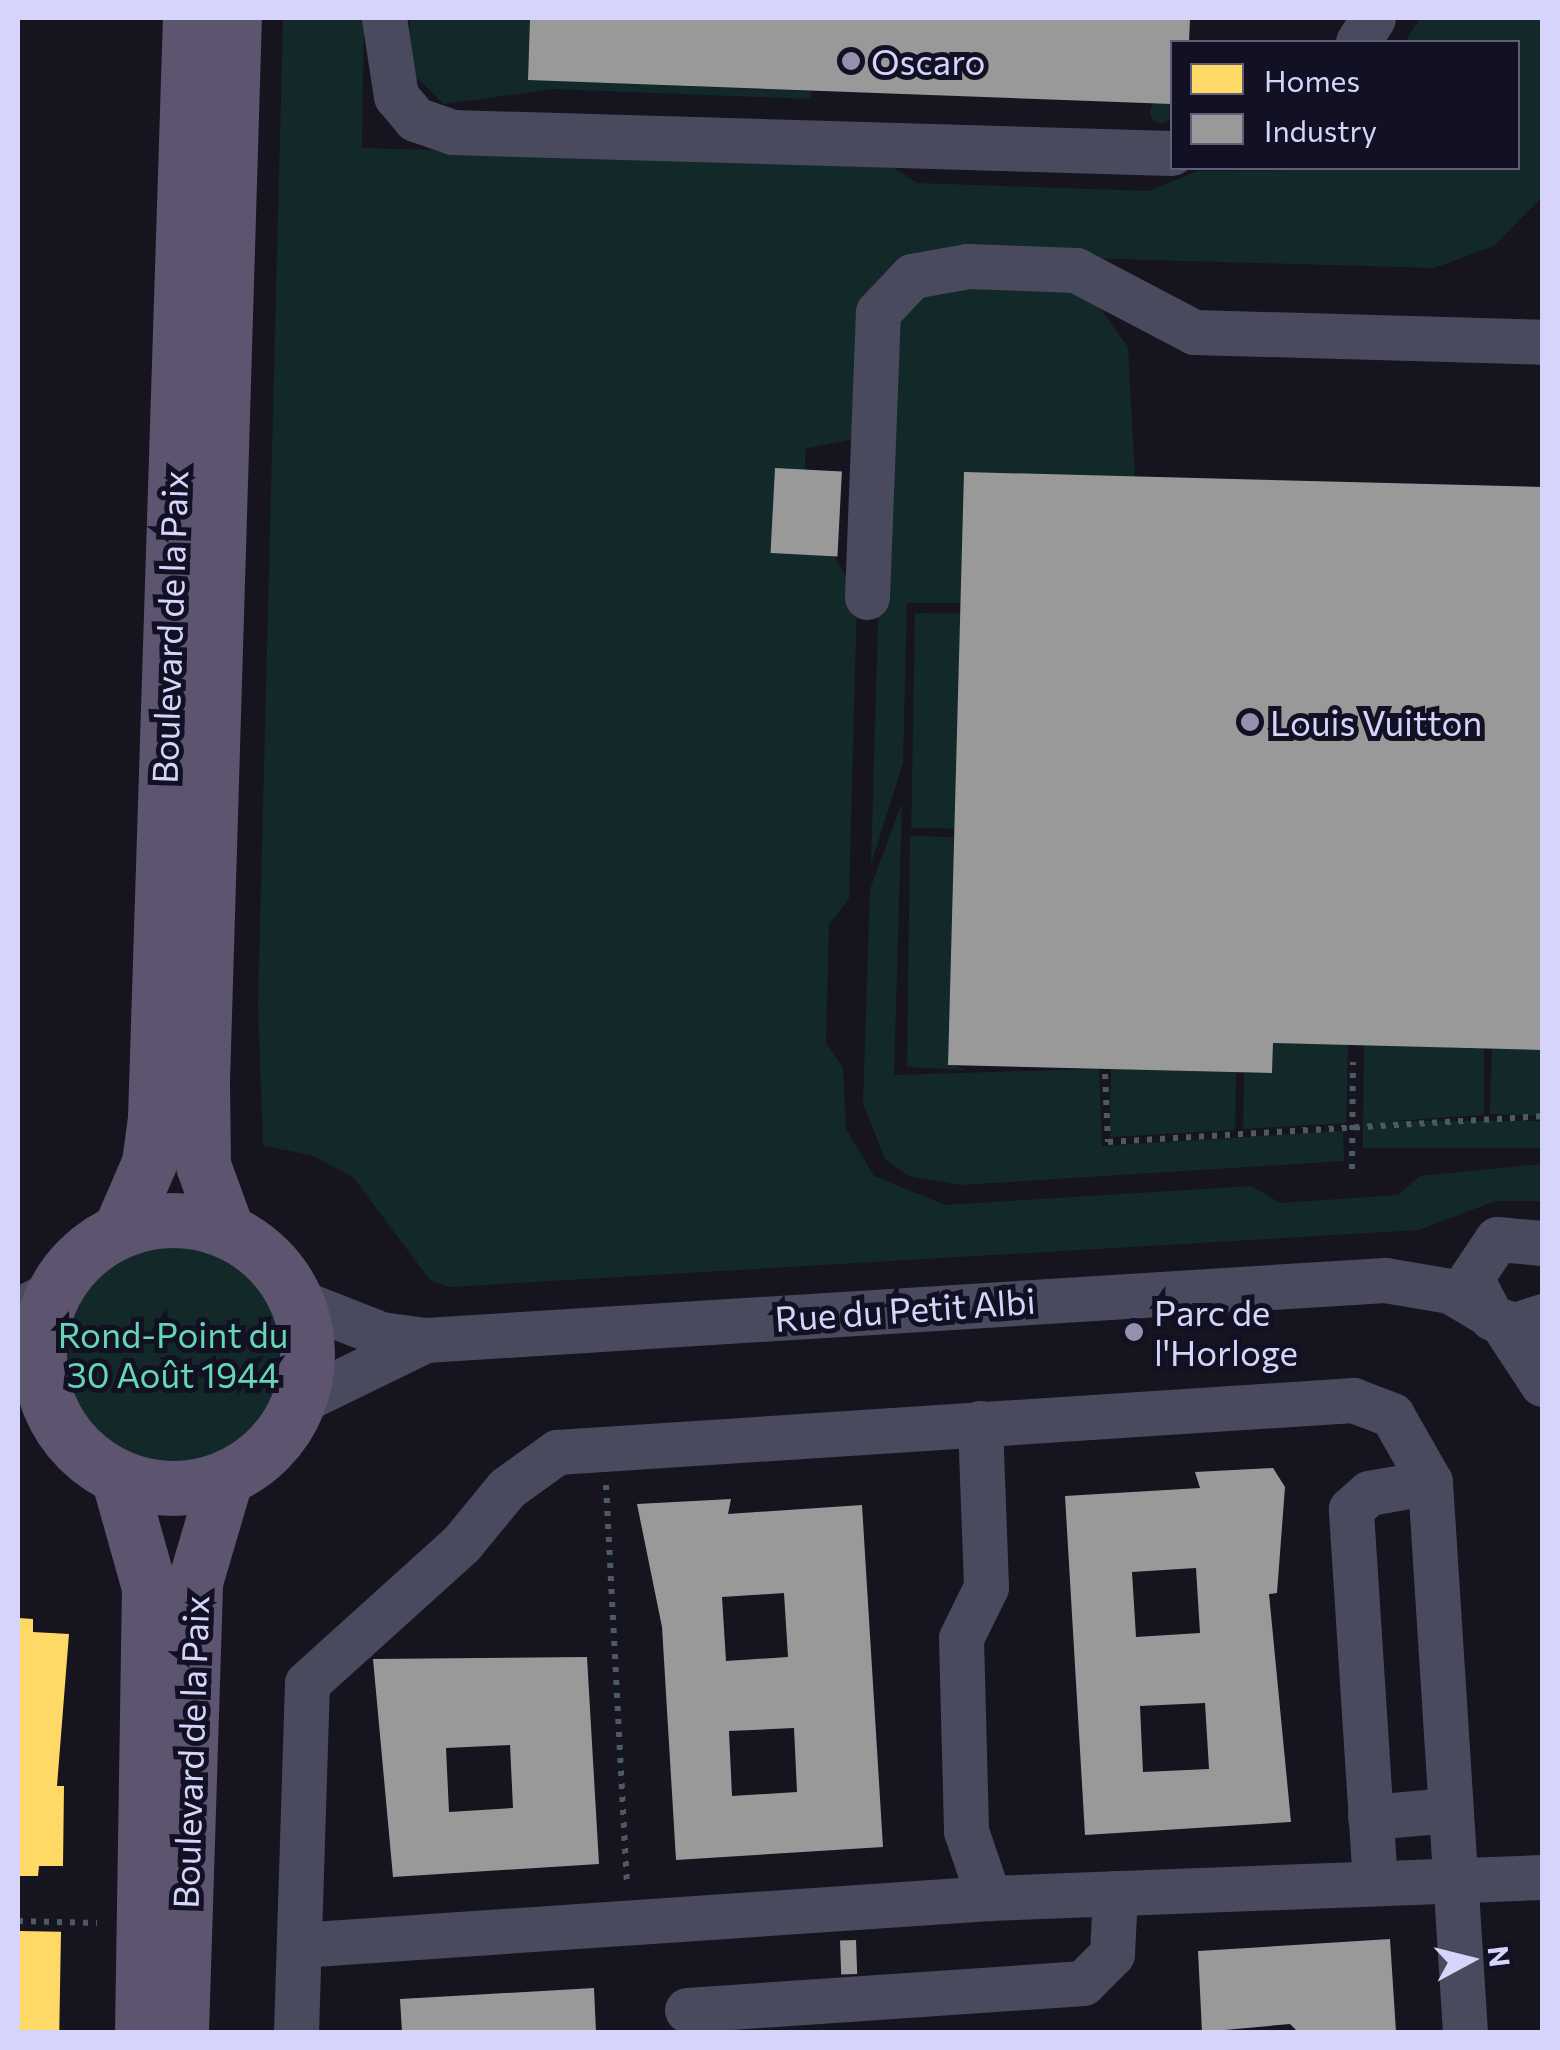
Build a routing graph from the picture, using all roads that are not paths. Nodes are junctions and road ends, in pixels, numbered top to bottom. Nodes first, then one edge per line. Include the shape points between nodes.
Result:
1 (190, 18) edge
2 (234, 18) edge
3 (384, 18) edge
4 (1372, 18) edge
5 (1359, 40) edge
6 (1170, 153) edge
7 (1542, 342) edge
8 (867, 597) dead end
9 (120, 1230) junction
10 (227, 1230) junction
11 (1542, 1243) edge
12 (1486, 1246) junction
13 (1385, 1280) junction
14 (35, 1301) edge
15 (296, 1301) junction
16 (1509, 1317) edge
17 (425, 1340) junction
18 (30, 1382) edge
19 (1542, 1384) edge
20 (298, 1402) junction
21 (980, 1423) junction
22 (118, 1477) junction
23 (226, 1477) junction
24 (1430, 1482) junction
25 (1450, 1810) junction
26 (1370, 1817) junction
27 (1542, 1877) edge
28 (1454, 1880) junction
29 (1375, 1883) junction
30 (1116, 1893) junction
31 (989, 1898) junction
32 (299, 1945) junction
33 (687, 2010) dead end
34 (897, 2014) edge
35 (142, 2032) edge
36 (181, 2032) edge
37 (296, 2032) edge
38 (1464, 2032) edge

1 - 9 main road, Boulevard de la Paix via 155,1118 149,1163
2 - 10 main road, Boulevard de la Paix via 202,1081 203,1164
3 - 6 street via 396,96 415,119 452,132
4 - 5 street
7 - 8 street via 1194,332 1076,270 968,266 912,276 878,312
9 - 10 main road via 182,1219
9 - 14 main road via 88,1249
10 - 15 main road via 264,1254
11 - 12 street, Rue du Petit Albi via 1509,1235
12 - 13 street, Rue du Petit Albi
12 - 16 street via 1471,1278
13 - 16 street, Rue du Petit Albi via 1450,1291
13 - 17 street, Rue du Petit Albi
14 - 18 main road via 40,1333
15 - 17 street, Rue du Petit Albi via 382,1334
15 - 20 main road via 307,1351
16 - 19 street
17 - 20 street, Rue du Petit Albi
18 - 22 main road via 70,1442
20 - 23 main road via 270,1447
21 - 24 street via 1353,1400 1392,1415
21 - 31 street via 986,1587 962,1657 966,1830
21 - 32 street via 557,1452 507,1488 461,1544 307,1683
22 - 23 main road via 172,1488
22 - 35 main road, Boulevard de la Paix via 149,1597
23 - 36 main road, Boulevard de la Paix via 194,1582
24 - 25 street
24 - 26 street via 1369,1492 1351,1509
25 - 26 street
25 - 28 street
26 - 29 street
27 - 28 street
28 - 29 street
28 - 38 street
29 - 30 street
30 - 31 street
30 - 34 street via 1112,1954 1083,1983
31 - 32 street
32 - 37 street
33 - 34 street

